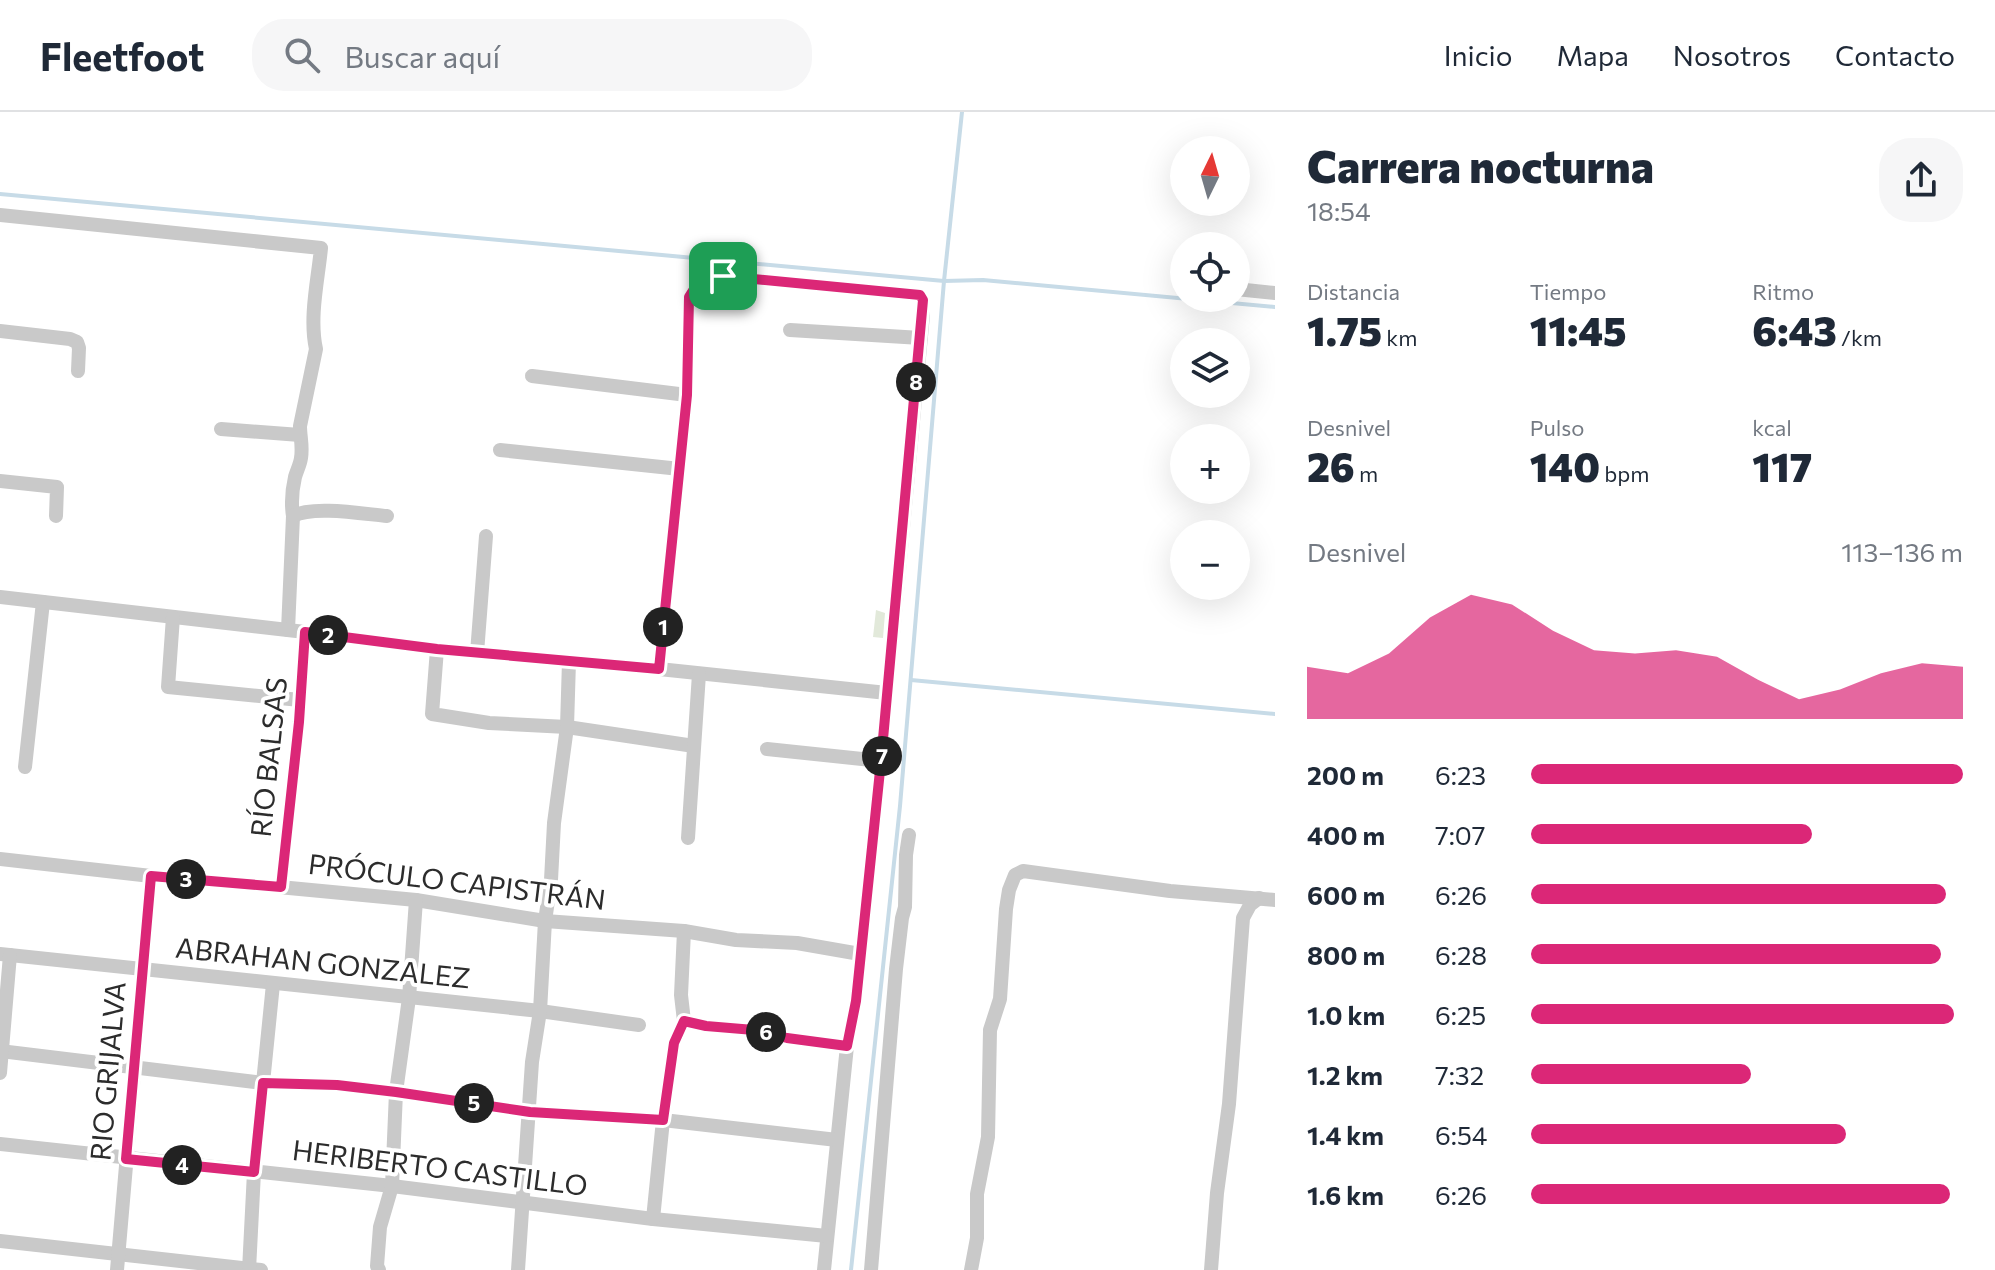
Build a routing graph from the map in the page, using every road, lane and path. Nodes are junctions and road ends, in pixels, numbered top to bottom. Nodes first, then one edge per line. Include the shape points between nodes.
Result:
1 (0, 215) edge
2 (1250, 290) edge
3 (1275, 293) edge
4 (790, 330) dead end
5 (0, 331) edge
6 (921, 338) junction
7 (78, 371) dead end
8 (532, 376) dead end
9 (687, 395) junction
10 (221, 429) dead end
11 (300, 435) junction
12 (500, 450) dead end
13 (680, 469) junction
14 (0, 481) edge
15 (56, 516) dead end
16 (293, 516) junction
17 (387, 516) dead end
18 (486, 536) dead end
19 (0, 597) edge
20 (43, 602) junction
21 (173, 617) junction
22 (288, 630) junction
23 (305, 632) junction
24 (437, 649) junction
25 (477, 653) junction
26 (569, 661) junction
27 (659, 669) junction
28 (699, 674) junction
29 (887, 693) junction
30 (300, 700) junction
31 (567, 727) junction
32 (694, 746) junction
33 (767, 749) dead end
34 (881, 761) junction
35 (25, 767) dead end
36 (909, 835) dead end
37 (688, 838) dead end
38 (0, 859) edge
39 (151, 876) junction
40 (281, 887) junction
41 (1259, 898) junction
42 (416, 900) junction
43 (1275, 900) edge
44 (545, 921) junction
45 (684, 931) junction
46 (860, 954) junction
47 (5, 955) edge
48 (142, 969) junction
49 (273, 984) junction
50 (409, 998) junction
51 (540, 1011) junction
52 (684, 1021) junction
53 (639, 1025) dead end
54 (847, 1046) junction
55 (1, 1051) edge
56 (134, 1067) junction
57 (0, 1073) edge
58 (263, 1083) junction
59 (396, 1092) junction
60 (530, 1112) junction
61 (663, 1120) junction
62 (837, 1140) junction
63 (0, 1144) edge
64 (126, 1159) junction
65 (254, 1172) junction
66 (392, 1186) junction
67 (522, 1202) junction
68 (653, 1219) junction
69 (827, 1236) junction
70 (0, 1241) edge
71 (119, 1254) junction
72 (253, 1269) edge
73 (117, 1270) edge
74 (379, 1270) edge
75 (518, 1270) edge
76 (824, 1270) edge
77 (871, 1270) edge
78 (971, 1270) edge
79 (1211, 1270) edge

1 - 11 street via 321,248 316,349
2 - 3 street
4 - 6 street
5 - 7 street via 77,342
6 - 9 street via 920,295 705,278 689,297
6 - 29 street
8 - 9 street
9 - 13 street
10 - 11 street
11 - 16 street
12 - 13 street
13 - 27 street
14 - 15 street via 57,487
16 - 17 street via 319,510
16 - 22 street
18 - 25 street
19 - 20 street
20 - 21 street
20 - 35 street
21 - 22 street
21 - 30 street via 168,687
22 - 23 street
23 - 24 street
23 - 30 street, RÍO BALSAS
24 - 25 street
24 - 31 street via 432,714
25 - 26 street
26 - 27 street
26 - 31 street
27 - 28 street
28 - 29 street
28 - 32 street
29 - 34 street
30 - 40 street, RÍO BALSAS
31 - 32 street
31 - 44 street
32 - 37 street
33 - 34 street
34 - 46 street
36 - 77 street
38 - 39 street, PRÓCULO CAPISTRÁN
39 - 40 street, PRÓCULO CAPISTRÁN
39 - 48 street, RIO GRIJALVA
40 - 42 street, PRÓCULO CAPISTRÁN
41 - 43 street
41 - 78 street via 1023,871 1015,875 1006,909 1000,999 990,1030 988,1137
41 - 79 street via 1243,918
42 - 44 street, PRÓCULO CAPISTRÁN
42 - 50 street
44 - 45 street, PRÓCULO CAPISTRÁN
44 - 51 street
45 - 46 street, PRÓCULO CAPISTRÁN
45 - 52 street
46 - 54 street
47 - 48 street, ABRAHAN GONZALEZ
47 - 55 street
48 - 49 street, ABRAHAN GONZALEZ
48 - 56 street, RIO GRIJALVA
49 - 50 street, ABRAHAN GONZALEZ
49 - 58 street
50 - 51 street, ABRAHAN GONZALEZ
50 - 59 street
51 - 53 street, ABRAHAN GONZALEZ
51 - 60 street
52 - 54 street
52 - 61 street via 674,1043
54 - 62 street
55 - 56 street
55 - 57 street
56 - 58 street
56 - 64 street, RIO GRIJALVA
58 - 59 street
58 - 65 street
59 - 60 street
59 - 66 street
60 - 61 street
60 - 67 street
61 - 62 street
61 - 68 street
62 - 69 street
63 - 64 street, HERIBERTO CASTILLO
64 - 65 street, HERIBERTO CASTILLO
64 - 71 street, RIO GRIJALVA
65 - 66 street, HERIBERTO CASTILLO
65 - 72 street
66 - 67 street, HERIBERTO CASTILLO
66 - 74 street via 380,1227
67 - 68 street, HERIBERTO CASTILLO
67 - 75 street
68 - 69 street, HERIBERTO CASTILLO
69 - 76 street
70 - 71 street
71 - 72 street
71 - 73 street, RIO GRIJALVA

